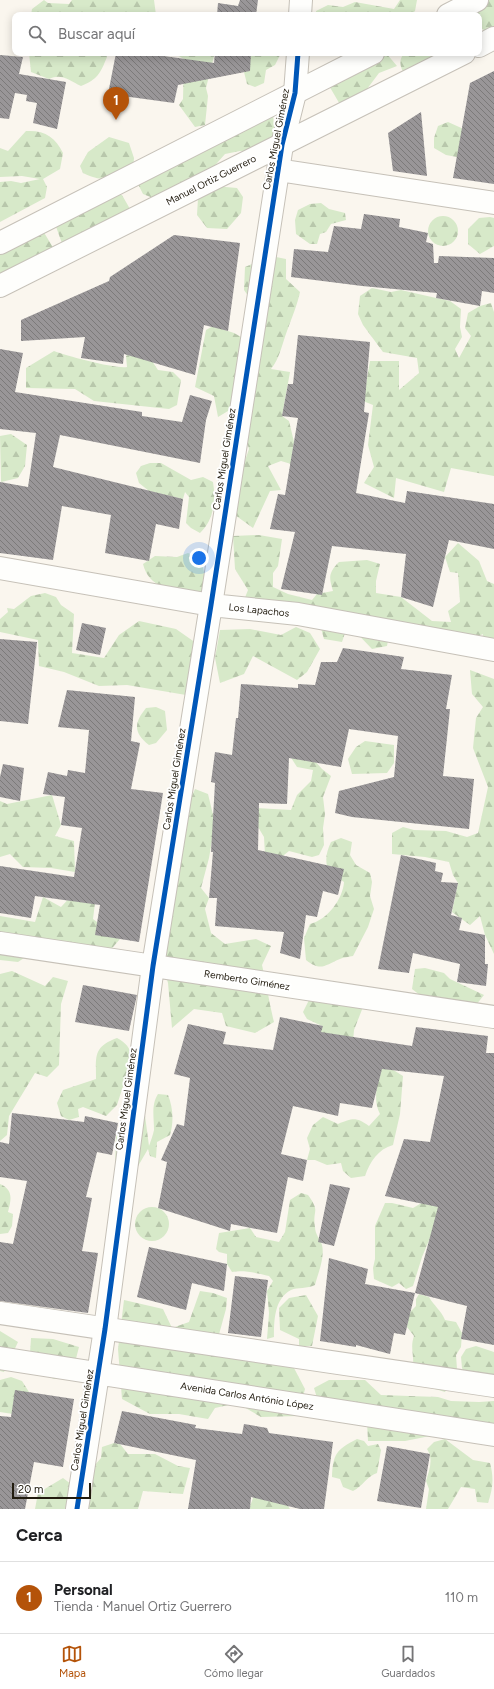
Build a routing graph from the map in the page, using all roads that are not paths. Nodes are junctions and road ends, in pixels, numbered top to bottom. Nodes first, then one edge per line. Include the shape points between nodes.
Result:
1 (301, 0) edge
2 (477, 0) edge
3 (300, 12) edge
4 (454, 12) edge
5 (494, 38) edge
6 (482, 44) edge
7 (298, 56) edge
8 (367, 56) edge
9 (458, 56) edge
10 (295, 93) junction
11 (282, 145) junction
12 (278, 170) junction
13 (494, 203) edge
14 (0, 243) edge
15 (0, 286) edge
16 (0, 568) edge
17 (211, 606) junction
18 (494, 650) edge
19 (0, 943) edge
20 (153, 966) junction
21 (494, 1017) edge
22 (0, 1313) edge
23 (105, 1328) junction
24 (0, 1358) edge
25 (98, 1373) junction
26 (494, 1386) edge
27 (494, 1435) edge
28 (77, 1509) edge

1 - 3 street
2 - 4 street
5 - 6 street
7 - 10 street, Carlos Miguel Giménez
8 - 10 street
9 - 11 street, Manuel Ortiz Guerrero
10 - 11 street, Carlos Miguel Giménez
10 - 14 street
11 - 12 street, Carlos Miguel Giménez
11 - 15 street, Manuel Ortiz Guerrero
12 - 13 street
12 - 17 street, Carlos Miguel Giménez
16 - 17 street, Los Lapachos
17 - 18 street, Los Lapachos via 298,614
17 - 20 street, Carlos Miguel Giménez
19 - 20 street, Remberto Giménez
20 - 21 street, Remberto Giménez
20 - 23 street, Carlos Miguel Giménez
22 - 23 street
23 - 25 street, Carlos Miguel Giménez
23 - 26 street
24 - 25 street, Avenida Carlos António López
25 - 27 street, Avenida Carlos António López
25 - 28 street, Carlos Miguel Giménez

